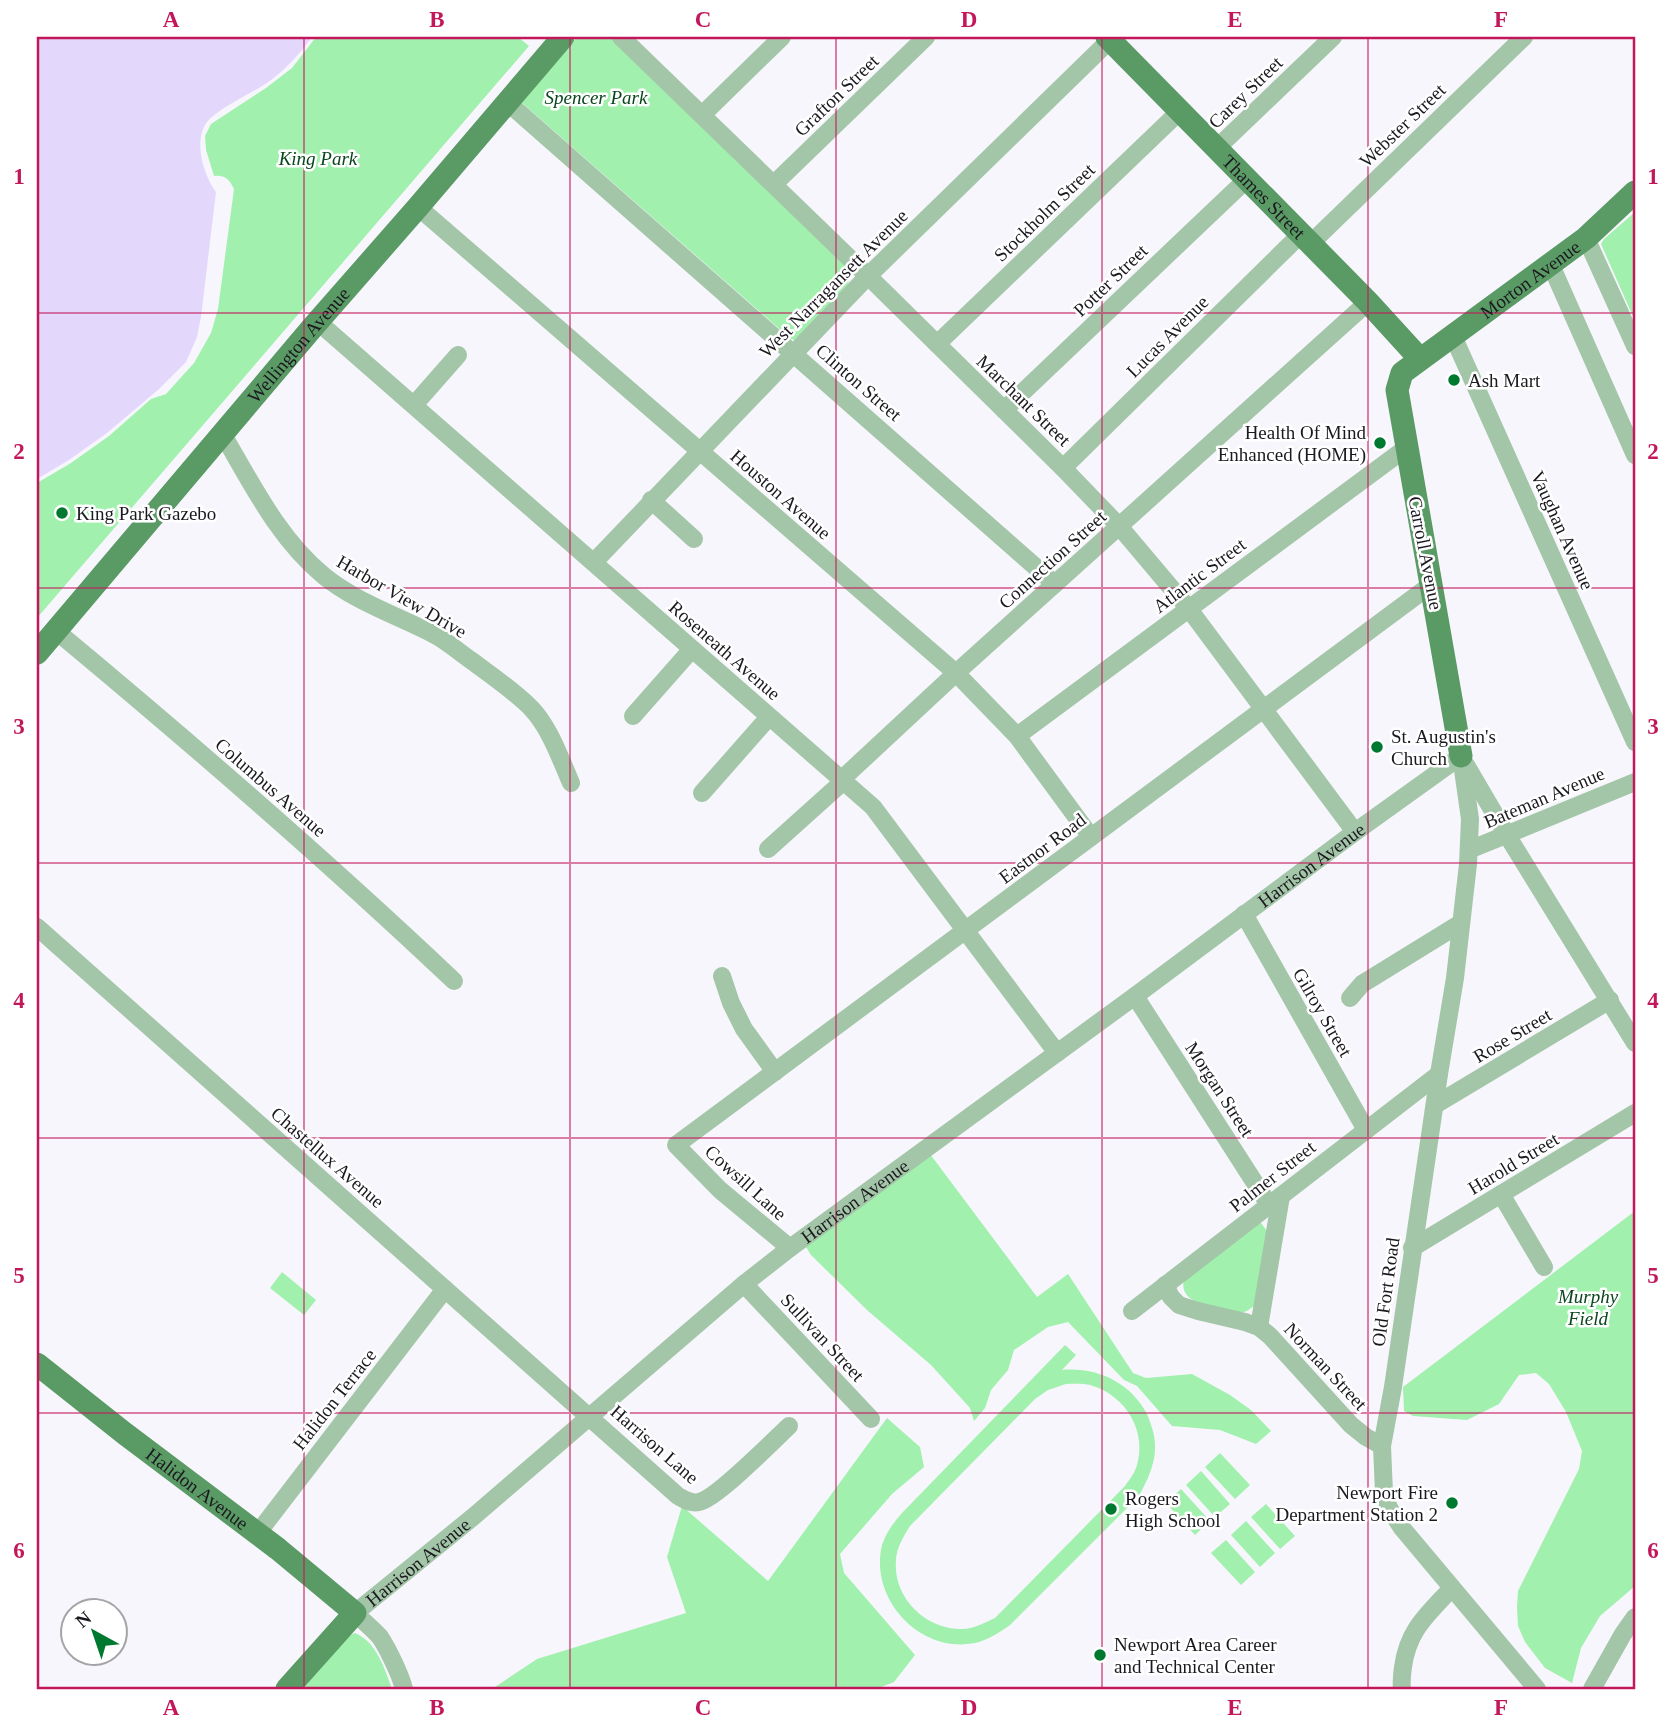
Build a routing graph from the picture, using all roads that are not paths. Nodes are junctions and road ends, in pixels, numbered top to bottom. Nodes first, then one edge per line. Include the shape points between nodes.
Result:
1 (563, 37) edge
2 (621, 37) edge
3 (782, 37) edge
4 (926, 37) edge
5 (1333, 37) edge
6 (1524, 37) edge
7 (1110, 38) edge
8 (507, 102) junction
9 (1180, 111) junction
10 (702, 115) junction
11 (1217, 148) junction
12 (1246, 180) junction
13 (774, 184) junction
14 (1635, 192) edge
15 (418, 207) junction
16 (1586, 238) junction
17 (1305, 239) junction
18 (1550, 263) junction
19 (868, 276) junction
20 (1368, 302) junction
21 (317, 321) junction
22 (1453, 336) junction
23 (937, 344) junction
24 (1635, 346) edge
25 (794, 352) junction
26 (458, 355) dead end
27 (1420, 359) junction
28 (414, 405) junction
29 (1004, 410) junction
30 (222, 433) junction
31 (1406, 448) junction
32 (699, 450) junction
33 (1635, 455) edge
34 (1063, 468) junction
35 (651, 500) junction
36 (1119, 526) junction
37 (694, 540) dead end
38 (594, 562) junction
39 (1055, 583) junction
40 (1432, 584) junction
41 (1189, 609) junction
42 (55, 630) junction
43 (692, 649) junction
44 (37, 653) edge
45 (956, 673) junction
46 (1264, 709) junction
47 (633, 716) dead end
48 (769, 717) junction
49 (1017, 736) junction
50 (1635, 742) edge
51 (1461, 756) junction
52 (842, 779) junction
53 (1635, 782) edge
54 (571, 783) dead end
55 (702, 793) dead end
56 (1355, 832) junction
57 (1507, 835) junction
58 (1091, 837) junction
59 (768, 849) dead end
60 (1469, 850) junction
61 (1244, 914) junction
62 (1461, 923) junction
63 (37, 927) edge
64 (965, 931) junction
65 (722, 976) dead end
66 (454, 981) dead end
67 (1135, 996) junction
68 (1350, 998) dead end
69 (1610, 1000) junction
70 (1635, 1043) edge
71 (1057, 1053) junction
72 (775, 1072) junction
73 (1438, 1073) junction
74 (1435, 1105) junction
75 (1635, 1113) edge
76 (1366, 1129) junction
77 (676, 1145) joint
78 (1501, 1195) junction
79 (1275, 1200) junction
80 (790, 1248) junction
81 (1412, 1248) junction
82 (1544, 1267) dead end
83 (744, 1284) junction
84 (1165, 1285) junction
85 (445, 1289) junction
86 (1132, 1311) dead end
87 (1259, 1327) junction
88 (37, 1364) edge
89 (591, 1417) junction
90 (871, 1419) dead end
91 (789, 1426) dead end
92 (1382, 1446) junction
93 (257, 1534) junction
94 (1451, 1589) junction
95 (355, 1613) junction
96 (1635, 1617) edge
97 (286, 1689) edge
98 (404, 1689) edge
99 (1402, 1689) edge
100 (1537, 1689) edge
101 (1592, 1689) edge

1 - 8 main road, Wellington Avenue
2 - 10 street, Marchant Street
3 - 10 street
4 - 13 street, Grafton Street
5 - 11 street, Carey Street
6 - 17 street, Webster Street
7 - 9 main road, Thames Street
7 - 19 street, West Narragansett Avenue
8 - 15 main road, Wellington Avenue
8 - 25 street, Clinton Street
9 - 11 main road, Thames Street
9 - 23 street, Stockholm Street
10 - 13 street, Marchant Street
11 - 12 main road, Thames Street
12 - 17 main road, Thames Street
12 - 29 street, Potter Street
13 - 19 street, Marchant Street
14 - 16 main road, Morton Avenue
15 - 21 main road, Wellington Avenue
15 - 32 street, Houston Avenue
16 - 18 main road, Morton Avenue
16 - 24 street
17 - 20 main road, Thames Street
17 - 34 street, Lucas Avenue
18 - 22 main road, Morton Avenue
18 - 33 street
19 - 23 street, Marchant Street
19 - 25 street, West Narragansett Avenue
20 - 27 main road, Thames Street
20 - 36 street, Connection Street
21 - 28 street, Roseneath Avenue
21 - 30 main road, Wellington Avenue
22 - 27 main road, Morton Avenue
22 - 50 street, Vaughan Avenue
23 - 29 street, Marchant Street
25 - 32 street, West Narragansett Avenue
25 - 39 street, Clinton Street
26 - 28 street
27 - 31 main road, Carroll Avenue via 1402,373 1396,390
28 - 38 street, Roseneath Avenue
29 - 34 street, Marchant Street
30 - 42 main road, Wellington Avenue
30 - 54 street, Harbor View Drive via 277,525 306,560 346,591 436,635 503,684 532,709
31 - 40 main road, Carroll Avenue
31 - 41 street, Atlantic Street
32 - 35 street, West Narragansett Avenue
32 - 45 street, Houston Avenue
34 - 36 street, Marchant Street
35 - 37 street
35 - 38 street, West Narragansett Avenue
36 - 39 street, Connection Street
36 - 41 street, Marchant Street
38 - 43 street, Roseneath Avenue
39 - 45 street, Connection Street
40 - 46 street, Eastnor Road
40 - 51 main road, Carroll Avenue
41 - 46 street, Marchant Street
41 - 49 street, Atlantic Street
42 - 44 main road, Wellington Avenue
42 - 66 street, Columbus Avenue via 155,712
43 - 47 street
43 - 48 street, Roseneath Avenue
45 - 49 street, Houston Avenue
45 - 52 street, Connection Street
46 - 56 street, Marchant Street
46 - 58 street, Eastnor Road
48 - 52 street, Roseneath Avenue
48 - 55 street
49 - 58 street, Houston Avenue
51 - 56 street, Harrison Avenue
51 - 57 street, Carroll Avenue
51 - 60 street, Carroll Avenue via 1470,819
52 - 59 street, Connection Street
52 - 64 street, Roseneath Avenue via 873,807
53 - 57 street, Bateman Avenue
56 - 61 street, Harrison Avenue
57 - 60 street, Bateman Avenue
57 - 69 street, Carroll Avenue
58 - 64 street, Eastnor Road
60 - 62 street, Old Fort Road
61 - 67 street, Harrison Avenue
61 - 76 street, Gilroy Street
62 - 68 street via 1362,984
62 - 73 street, Old Fort Road
63 - 85 street, Chastellux Avenue
64 - 71 street, Roseneath Avenue
64 - 72 street, Eastnor Road
65 - 72 street via 744,1029
67 - 71 street, Harrison Avenue
67 - 79 street, Morgan Street
69 - 70 street, Carroll Avenue
69 - 74 street, Rose Street
71 - 80 street, Harrison Avenue
72 - 77 street, Eastnor Road
73 - 74 street, Old Fort Road
73 - 76 street, Palmer Street
74 - 81 street, Old Fort Road
75 - 78 street, Harold Street
76 - 79 street, Palmer Street
77 - 80 street, Cowsill Lane via 720,1190
78 - 81 street, Harold Street
78 - 82 street
79 - 84 street, Palmer Street
79 - 87 street
80 - 83 street, Harrison Avenue
81 - 92 street, Old Fort Road
83 - 89 street, Harrison Avenue
83 - 90 street, Sullivan Street
84 - 86 street, Palmer Street
84 - 87 street, Norman Street via 1179,1305
85 - 89 street, Chastellux Avenue
85 - 93 street, Halidon Terrace
87 - 92 street, Norman Street via 1351,1425
88 - 93 main road, Halidon Avenue
89 - 91 street, Harrison Lane via 678,1496 696,1503 718,1491
89 - 95 street, Harrison Avenue
92 - 94 street, Old Fort Road via 1389,1508
93 - 95 main road, Halidon Avenue
94 - 99 street via 1417,1626 1408,1643
94 - 100 street, Old Fort Road
95 - 97 main road, Harrison Avenue
95 - 98 street via 380,1637
96 - 101 street

